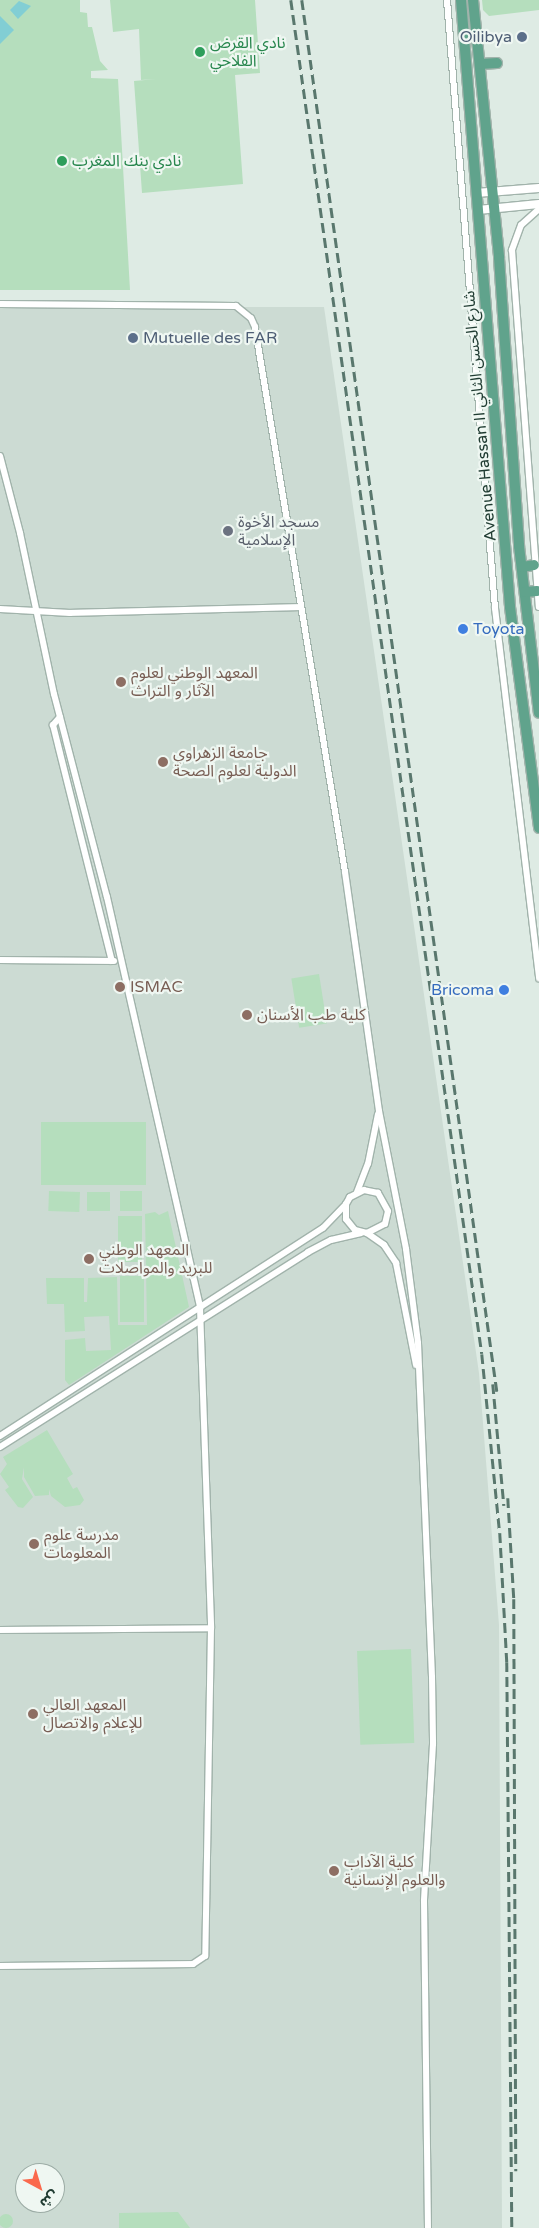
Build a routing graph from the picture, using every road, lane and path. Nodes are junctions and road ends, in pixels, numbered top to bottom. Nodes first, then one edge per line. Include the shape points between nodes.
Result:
1 (447, 0) edge
2 (461, 0) edge
3 (473, 0) edge
4 (497, 62) dead end
5 (480, 64) junction
6 (539, 188) edge
7 (492, 191) junction
8 (476, 193) junction
9 (539, 204) edge
10 (494, 209) junction
11 (539, 209) edge
12 (478, 210) junction
13 (0, 304) edge
14 (0, 456) edge
15 (534, 565) junction
16 (522, 567) junction
17 (537, 591) junction
18 (525, 592) junction
19 (299, 607) junction
20 (539, 607) edge
21 (0, 609) edge
22 (36, 610) junction
23 (534, 643) edge
24 (539, 712) edge
25 (60, 717) junction
26 (539, 828) edge
27 (0, 960) edge
28 (112, 961) junction
29 (122, 961) junction
30 (539, 978) edge
31 (379, 1111) junction
32 (357, 1192) junction
33 (398, 1203) junction
34 (346, 1204) junction
35 (387, 1204) junction
36 (364, 1233) junction
37 (200, 1308) junction
38 (201, 1321) junction
39 (133, 1351) junction
40 (138, 1360) junction
41 (417, 1368) junction
42 (73, 1389) junction
43 (79, 1397) junction
44 (0, 1436) edge
45 (0, 1447) edge
46 (211, 1628) junction
47 (0, 1630) edge
48 (0, 1966) edge
49 (428, 2228) edge

1 - 30 street via 494,608
2 - 8 main road, Avenue Hassan II شارع الحسن الثاني
3 - 5 main road, Avenue Hassan II شارع الحسن الثاني
4 - 5 main road
5 - 7 main road, Avenue Hassan II شارع الحسن الثاني
6 - 7 street
7 - 8 street
7 - 10 main road, Avenue Hassan II شارع الحسن الثاني
8 - 12 main road, Avenue Hassan II شارع الحسن الثاني
9 - 10 street
10 - 12 street
10 - 16 main road, Avenue Hassan II شارع الحسن الثاني
11 - 15 street via 521,225 512,250
12 - 26 main road, Avenue Hassan II شارع الحسن الثاني via 510,607
13 - 19 street via 236,306 251,318
14 - 22 street
15 - 16 main road
15 - 17 street
16 - 18 main road, Avenue Hassan II شارع الحسن الثاني
17 - 18 main road
17 - 20 street
18 - 23 main road, Avenue Hassan II شارع الحسن الثاني
19 - 22 street via 70,613
19 - 31 street via 346,879
21 - 22 street
22 - 25 street
23 - 24 main road, Avenue Hassan II شارع الحسن الثاني
25 - 28 street via 53,725
25 - 29 street
27 - 28 street
28 - 29 street
29 - 37 street
31 - 32 street via 368,1164
31 - 33 street
32 - 34 street
32 - 35 street via 378,1193
33 - 35 street
33 - 41 street via 418,1342
34 - 36 street via 349,1225
34 - 37 street via 323,1228
35 - 36 street via 385,1224
36 - 38 street via 331,1240 308,1252
36 - 41 street via 384,1245 396,1263 409,1344
37 - 38 street
37 - 39 street
38 - 40 street
38 - 46 street
39 - 40 street
39 - 42 street
40 - 43 street
41 - 49 street via 427,1506 433,1744 424,1901
42 - 43 street
42 - 44 street
43 - 45 street
46 - 47 street
46 - 48 street via 206,1956 193,1964

